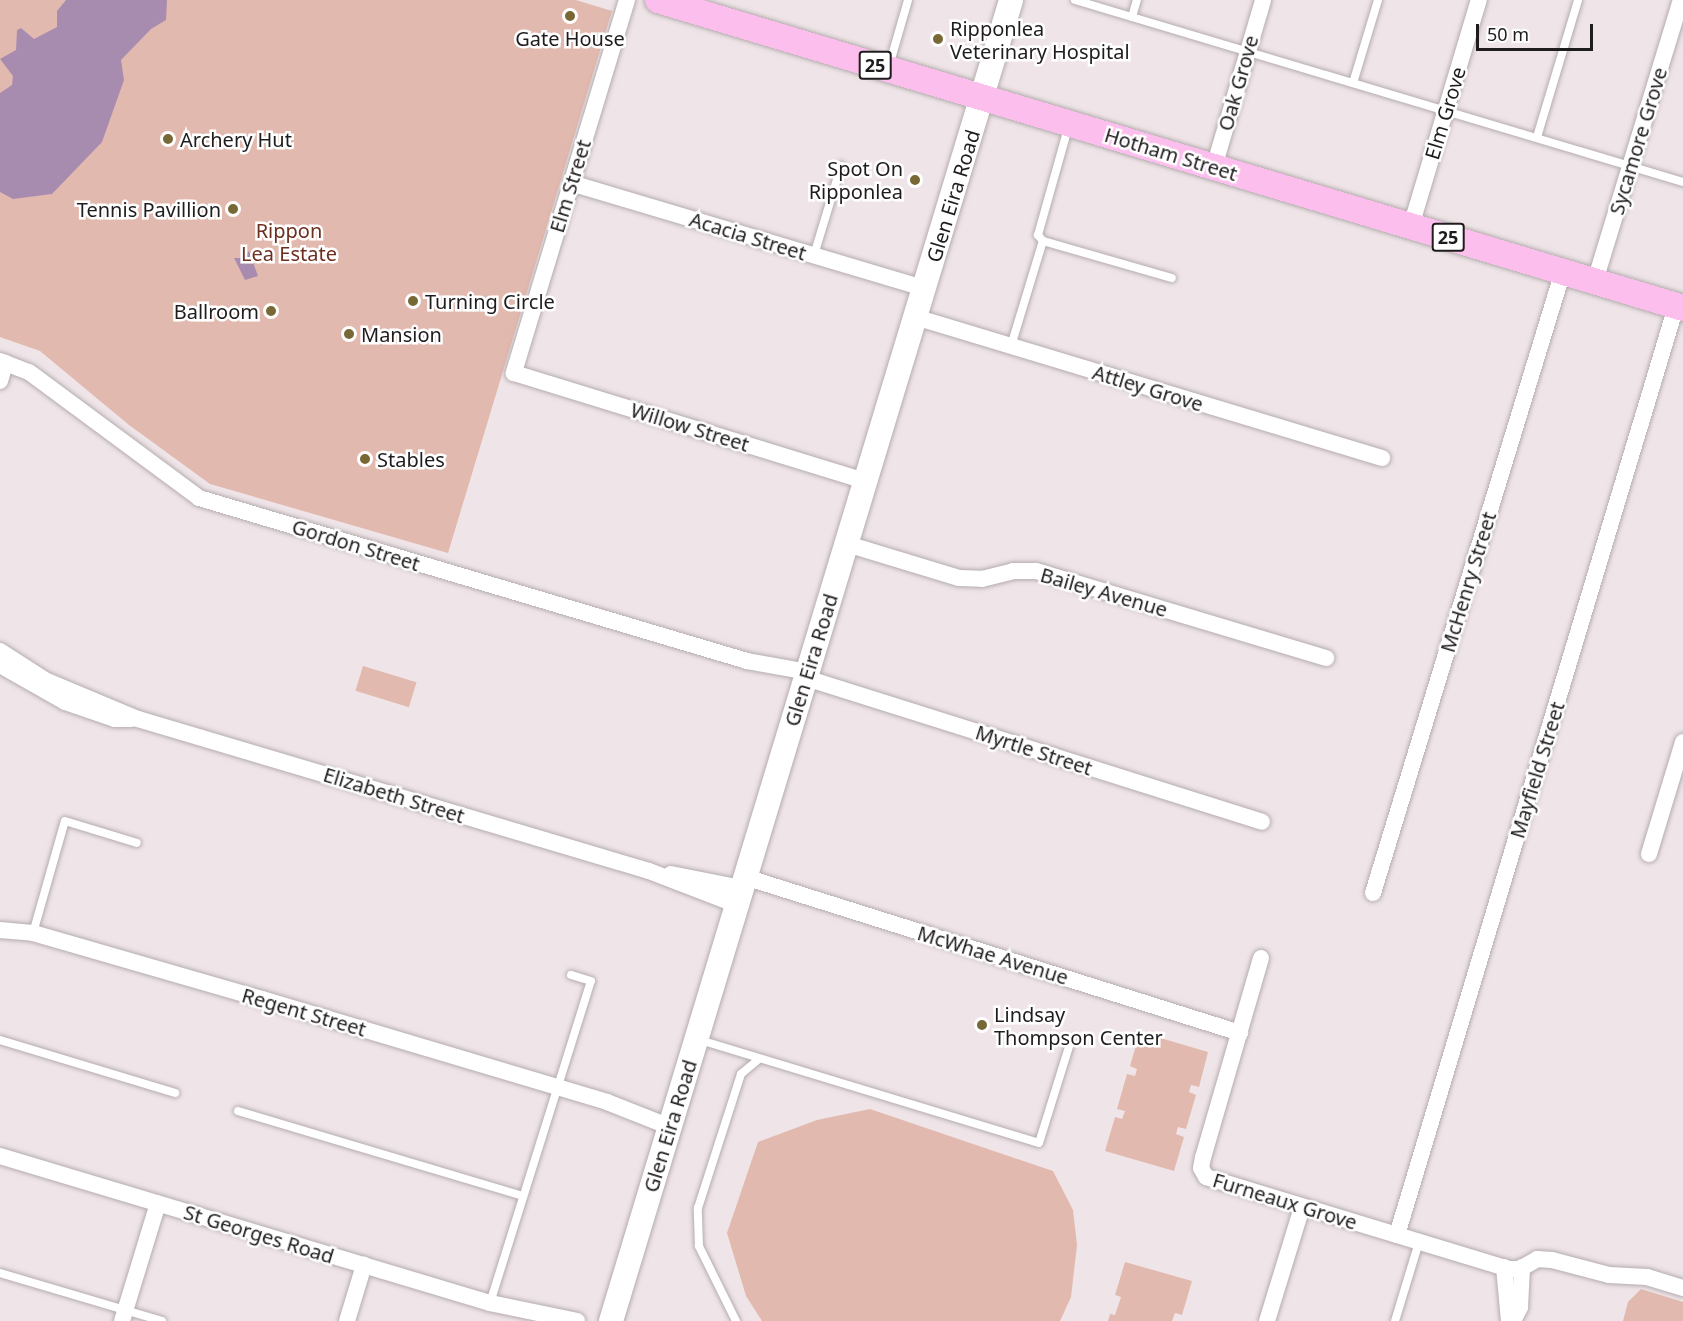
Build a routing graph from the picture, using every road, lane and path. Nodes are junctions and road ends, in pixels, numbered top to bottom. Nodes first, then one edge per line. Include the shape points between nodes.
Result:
1 (627, 0) edge
2 (908, 0) edge
3 (1011, 0) edge
4 (1076, 0) edge
5 (1137, 0) edge
6 (1263, 0) edge
7 (1378, 0) edge
8 (1479, 0) edge
9 (1578, 0) edge
10 (1681, 0) edge
11 (666, 1) edge
12 (1132, 17) junction
13 (1248, 51) junction
14 (888, 70) junction
15 (1353, 82) junction
16 (982, 98) junction
17 (1446, 110) junction
18 (1070, 123) junction
19 (1537, 137) junction
20 (841, 166) dead end
21 (1214, 167) junction
22 (1631, 167) junction
23 (1683, 182) edge
24 (571, 183) junction
25 (1411, 226) junction
26 (1042, 241) junction
27 (814, 255) junction
28 (1563, 271) junction
29 (1172, 278) dead end
30 (1596, 281) junction
31 (924, 288) junction
32 (1680, 307) edge
33 (915, 317) junction
34 (1011, 347) junction
35 (3, 362) edge
36 (514, 373) joint
37 (0, 381) edge
38 (1382, 458) dead end
39 (866, 481) junction
40 (847, 544) junction
41 (0, 651) edge
42 (1326, 658) dead end
43 (0, 665) edge
44 (806, 678) junction
45 (138, 719) junction
46 (1683, 742) edge
47 (1262, 822) dead end
48 (137, 843) dead end
49 (1649, 854) dead end
50 (741, 890) junction
51 (1373, 893) dead end
52 (0, 930) edge
53 (33, 933) junction
54 (1261, 958) dead end
55 (571, 975) dead end
56 (1240, 1033) junction
57 (696, 1039) junction
58 (0, 1040) edge
59 (1071, 1040) dead end
60 (759, 1059) junction
61 (558, 1087) junction
62 (175, 1093) dead end
63 (238, 1111) dead end
64 (671, 1121) junction
65 (0, 1156) edge
66 (523, 1196) junction
67 (158, 1203) junction
68 (1302, 1207) junction
69 (1397, 1235) junction
70 (1419, 1242) junction
71 (364, 1265) junction
72 (1513, 1268) junction
73 (0, 1273) edge
74 (1683, 1288) edge
75 (490, 1303) junction
76 (519, 1311) junction
77 (124, 1316) edge
78 (162, 1321) edge
79 (347, 1321) edge
80 (541, 1321) edge
81 (577, 1321) edge
82 (611, 1321) edge
83 (736, 1321) edge
84 (1267, 1321) edge
85 (1395, 1321) edge
86 (1509, 1321) edge
87 (1513, 1321) edge

1 - 24 street, Elm Street
2 - 14 lane
3 - 16 main road, Glen Eira Road
4 - 12 lane
5 - 12 lane
6 - 13 street, Oak Grove
7 - 15 lane
8 - 17 street, Elm Grove
9 - 19 lane
10 - 22 street, Sycamore Grove
11 - 14 main road, Hotham Street / 25
12 - 13 lane
13 - 15 lane
13 - 21 street, Oak Grove
14 - 16 main road, Hotham Street / 25
15 - 17 lane
16 - 18 main road, Hotham Street / 25
16 - 31 main road, Glen Eira Road
17 - 19 lane
17 - 25 street, Elm Grove
18 - 21 main road, Hotham Street / 25
18 - 26 lane via 1038,236
19 - 22 lane
20 - 27 lane
21 - 25 main road, Hotham Street / 25
22 - 23 lane
22 - 30 street, Sycamore Grove
24 - 27 street, Acacia Street
24 - 36 street, Elm Street
25 - 28 main road, Hotham Street / 25
26 - 29 lane
26 - 34 lane
27 - 31 street, Acacia Street
28 - 30 main road, Hotham Street / 25
28 - 51 street, McHenry Street
30 - 32 main road, Hotham Street / 25
31 - 33 main road, Glen Eira Road
32 - 69 street, Mayfield Street
33 - 34 street, Attley Grove
33 - 39 main road, Glen Eira Road
34 - 38 street, Attley Grove
35 - 37 street
35 - 44 street, Gordon Street via 29,372 200,498
36 - 39 street, Willow Street
39 - 40 main road, Glen Eira Road
40 - 42 street, Bailey Avenue via 959,579 982,579 1012,570 1036,571
40 - 44 main road, Glen Eira Road
41 - 45 street, Elizabeth Street via 45,680
43 - 45 street, Elizabeth Street via 64,702 115,719
44 - 47 street, Myrtle Street
44 - 50 main road, Glen Eira Road
45 - 50 street, Elizabeth Street via 649,871
46 - 49 street
48 - 53 lane via 65,821
50 - 56 street, McWhae Avenue
50 - 57 main road, Glen Eira Road
52 - 53 street, Regent Street
53 - 61 street, Regent Street
54 - 56 street, Furneaux Grove
55 - 61 lane via 591,981
56 - 68 street, Furneaux Grove via 1203,1157 1203,1174
57 - 60 lane
57 - 64 main road, Glen Eira Road
58 - 62 lane
59 - 60 lane via 1039,1143
60 - 83 lane via 741,1074 698,1208 699,1246
61 - 64 street, Regent Street
61 - 66 lane
63 - 66 lane
64 - 82 main road, Glen Eira Road
65 - 67 street, St Georges Road
66 - 75 lane
67 - 71 street, St Georges Road
67 - 77 street
68 - 69 street, Furneaux Grove
68 - 84 street
69 - 70 street, Furneaux Grove
70 - 72 street, Furneaux Grove
70 - 85 lane
71 - 75 street, St Georges Road
71 - 79 street
72 - 74 street via 1532,1261 1552,1260 1609,1275 1647,1277
72 - 86 street
72 - 87 street via 1520,1307
73 - 77 lane
75 - 76 street, St Georges Road
76 - 80 street, St Georges Road
76 - 81 street, St Georges Road
77 - 78 lane

